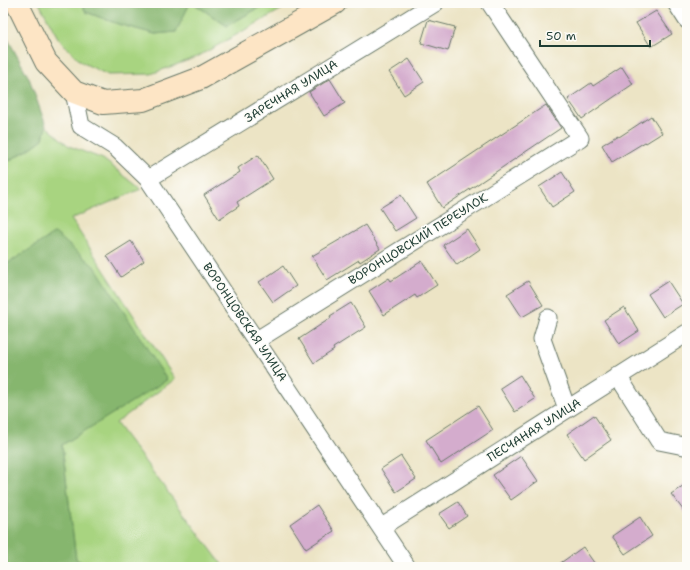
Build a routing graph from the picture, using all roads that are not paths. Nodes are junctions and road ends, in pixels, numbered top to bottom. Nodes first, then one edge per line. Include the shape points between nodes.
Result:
1 (17, 3) edge
2 (335, 3) edge
3 (434, 3) edge
4 (490, 3) edge
5 (676, 3) edge
6 (687, 20) edge
7 (74, 92) junction
8 (148, 179) junction
9 (548, 318) dead end
10 (687, 333) edge
11 (256, 340) junction
12 (618, 376) junction
13 (567, 409) junction
14 (684, 446) dead end
15 (382, 527) junction
16 (407, 567) edge

1 - 7 main road via 46,62
2 - 7 main road via 201,78 143,100 103,103
3 - 8 street, ЗАРЕЧНАЯ УЛИЦА
4 - 11 street, ВОРОНЦОВСКИЙ ПЕРЕУЛОК via 580,138
5 - 6 street
7 - 8 street, ВОРОНЦОВСКАЯ УЛИЦА via 81,126 115,147
8 - 11 street, ВОРОНЦОВСКАЯ УЛИЦА
9 - 13 street via 542,339
10 - 12 street, ПЕСЧАНАЯ УЛИЦА
11 - 15 street, ВОРОНЦОВСКАЯ УЛИЦА
12 - 13 street, ПЕСЧАНАЯ УЛИЦА
12 - 14 street via 658,441
13 - 15 street, ПЕСЧАНАЯ УЛИЦА
15 - 16 street, ВОРОНЦОВСКАЯ УЛИЦА

